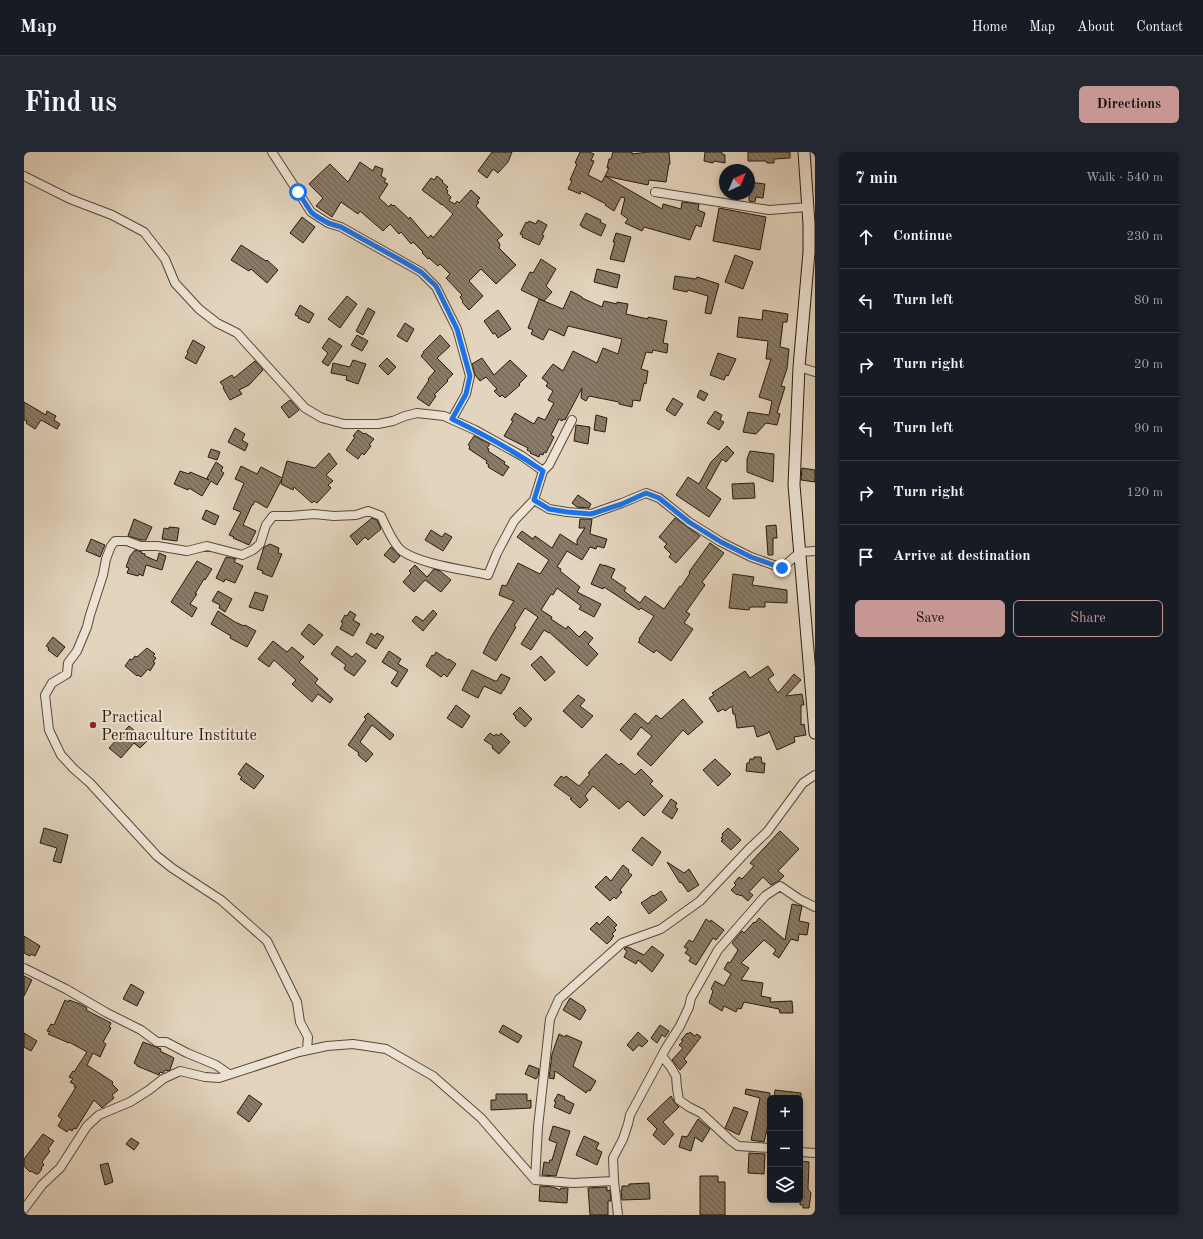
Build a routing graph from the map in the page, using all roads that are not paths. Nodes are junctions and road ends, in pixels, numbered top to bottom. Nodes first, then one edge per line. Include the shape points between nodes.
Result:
1 (272, 152) edge
2 (804, 152) edge
3 (24, 176) edge
4 (655, 192) dead end
5 (808, 208) junction
6 (812, 252) edge
7 (799, 368) junction
8 (815, 372) edge
9 (452, 419) junction
10 (572, 420) dead end
11 (543, 471) junction
12 (534, 500) junction
13 (815, 551) edge
14 (800, 552) junction
15 (782, 568) junction
16 (801, 568) junction
17 (815, 733) edge
18 (815, 776) edge
19 (815, 907) edge
20 (24, 968) edge
21 (307, 1050) junction
22 (662, 1056) junction
23 (229, 1074) junction
24 (767, 1148) edge
25 (803, 1152) edge
26 (815, 1153) edge
27 (535, 1180) junction
28 (614, 1182) junction
29 (24, 1209) edge
30 (618, 1215) edge

1 - 9 street via 311,212 421,272 436,286 457,329 470,376 466,394
2 - 5 main road
3 - 9 street via 144,232 164,259 176,283 199,309 217,323 237,333 287,390 305,408 322,418 344,424 378,424 417,413
4 - 5 street via 768,210
5 - 6 main road
6 - 7 main road
7 - 8 street
7 - 14 main road via 794,485
9 - 11 street via 522,456
10 - 11 street
11 - 12 street
12 - 15 street via 549,509 591,514 646,493 659,498 689,522 721,542 751,557
12 - 21 street via 514,521 488,574 422,560 401,550 390,536 381,516 368,511 356,515 273,516 266,525 260,544 242,555 207,546 187,551 115,541 106,559 87,627 77,651 68,663 67,674 52,683 45,695 49,730 65,760 90,783 157,856 221,900 267,941 297,1002 300,1022 308,1037
13 - 14 street
14 - 15 street
14 - 16 main road
15 - 16 street
16 - 17 main road
18 - 27 street via 803,783 767,832 700,901 661,929 622,943 559,999 550,1019 538,1126
19 - 22 street via 780,886 765,896 718,950
20 - 23 street via 141,1030 157,1042 166,1042 216,1065
21 - 23 street
21 - 27 street via 353,1044 386,1049 433,1076 481,1118
22 - 24 street via 676,1076 679,1100 701,1112 738,1146
22 - 28 street via 630,1115 623,1139 613,1158
23 - 29 street via 219,1078 180,1071 163,1079 130,1102 98,1115 87,1126 60,1168 42,1185
25 - 26 street
27 - 28 street via 573,1183
28 - 30 street

